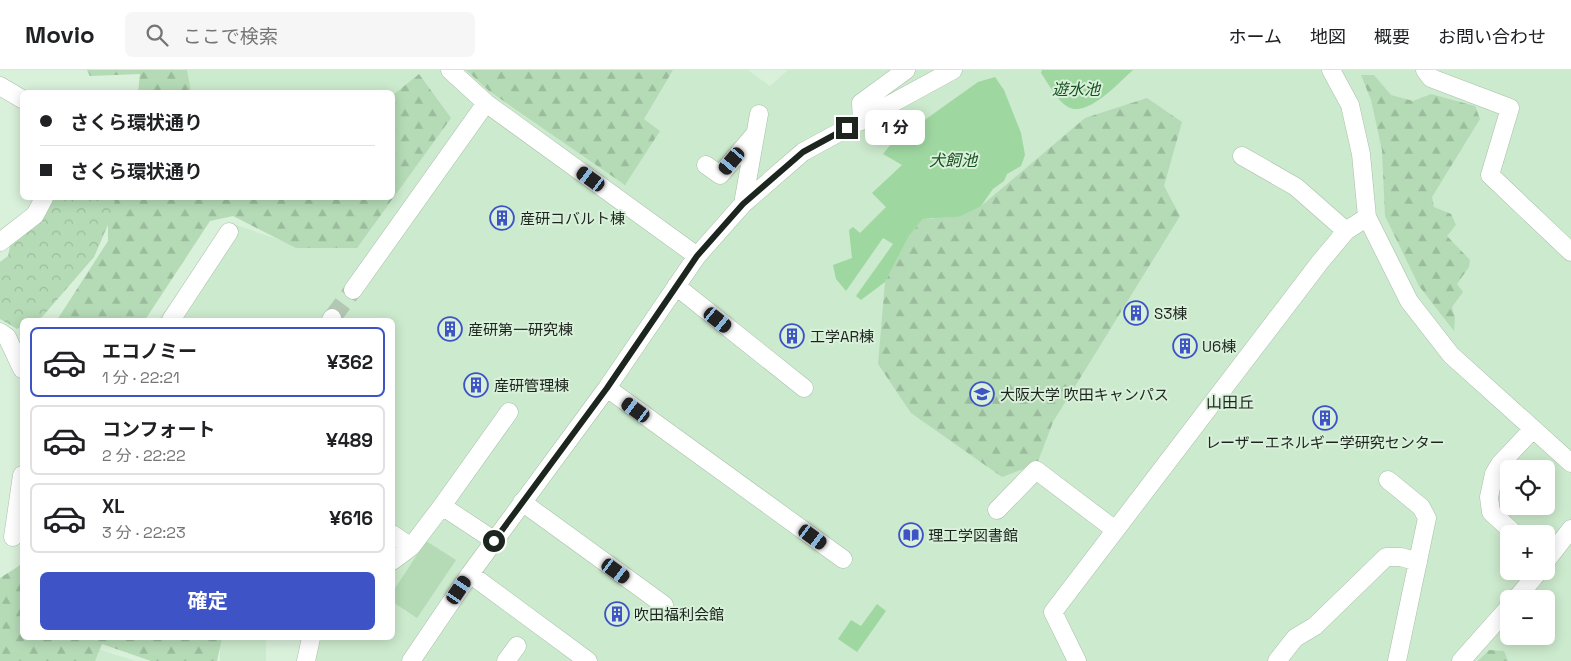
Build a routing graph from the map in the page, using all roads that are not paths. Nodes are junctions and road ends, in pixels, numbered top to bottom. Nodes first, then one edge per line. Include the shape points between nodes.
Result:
1 (450, 70) edge
2 (906, 70) edge
3 (953, 70) edge
4 (1330, 70) edge
5 (1425, 70) edge
6 (1450, 70) edge
7 (0, 86) edge
8 (1459, 89) junction
9 (20, 98) edge
10 (486, 103) junction
11 (759, 114) dead end
12 (862, 121) junction
13 (756, 133) junction
14 (1242, 156) dead end
15 (706, 165) dead end
16 (43, 200) edge
17 (743, 204) junction
18 (1367, 217) junction
19 (1346, 230) junction
20 (229, 232) dead end
21 (0, 242) edge
22 (1571, 252) edge
23 (697, 256) junction
24 (676, 286) junction
25 (353, 290) tunnel mouth
26 (172, 318) edge
27 (0, 332) edge
28 (20, 365) edge
29 (607, 388) junction
30 (804, 388) dead end
31 (509, 412) dead end
32 (1533, 429) junction
33 (1571, 463) edge
34 (1388, 480) dead end
35 (20, 487) edge
36 (522, 502) junction
37 (442, 506) junction
38 (997, 510) dead end
39 (1505, 525) edge
40 (1114, 529) junction
41 (1571, 529) edge
42 (12, 536) edge
43 (395, 536) edge
44 (494, 541) junction
45 (411, 547) junction
46 (1555, 549) edge
47 (395, 559) edge
48 (843, 559) dead end
49 (1418, 562) junction
50 (470, 574) junction
51 (1532, 580) edge
52 (1523, 590) edge
53 (664, 605) dead end
54 (1500, 617) edge
55 (311, 640) edge
56 (517, 646) dead end
57 (306, 661) edge
58 (411, 661) edge
59 (506, 661) edge
60 (588, 661) edge
61 (1077, 661) edge
62 (1277, 661) edge
63 (1397, 661) edge
64 (1461, 661) edge

1 - 10 street
2 - 12 street via 861,103
3 - 12 street
4 - 18 street via 1350,105 1361,154
5 - 8 street via 1431,78
6 - 8 street
7 - 9 street
8 - 22 street via 1510,108 1490,174
10 - 23 street
10 - 25 street
11 - 13 street
12 - 17 street via 803,152
13 - 15 street via 720,175
13 - 17 street
14 - 19 street via 1296,187
16 - 21 street via 35,215
17 - 23 street
18 - 19 street
18 - 32 street via 1410,301 1451,355
19 - 40 street
20 - 26 street
23 - 24 street
24 - 29 street
24 - 30 street
27 - 28 street via 7,337
29 - 36 street
29 - 48 street
31 - 37 street
32 - 33 street
32 - 39 street via 1494,474 1489,497 1491,512
34 - 49 street via 1421,507 1427,518
35 - 42 street
36 - 44 street
36 - 53 street
37 - 44 street
37 - 45 street
38 - 40 street via 1036,470
40 - 61 street via 1053,612
41 - 46 street
43 - 45 street
44 - 50 street
45 - 47 street
49 - 62 street via 1386,557 1315,626 1295,638
49 - 63 street
50 - 58 street
50 - 60 street
51 - 52 street
54 - 64 street
55 - 57 street
56 - 59 street

